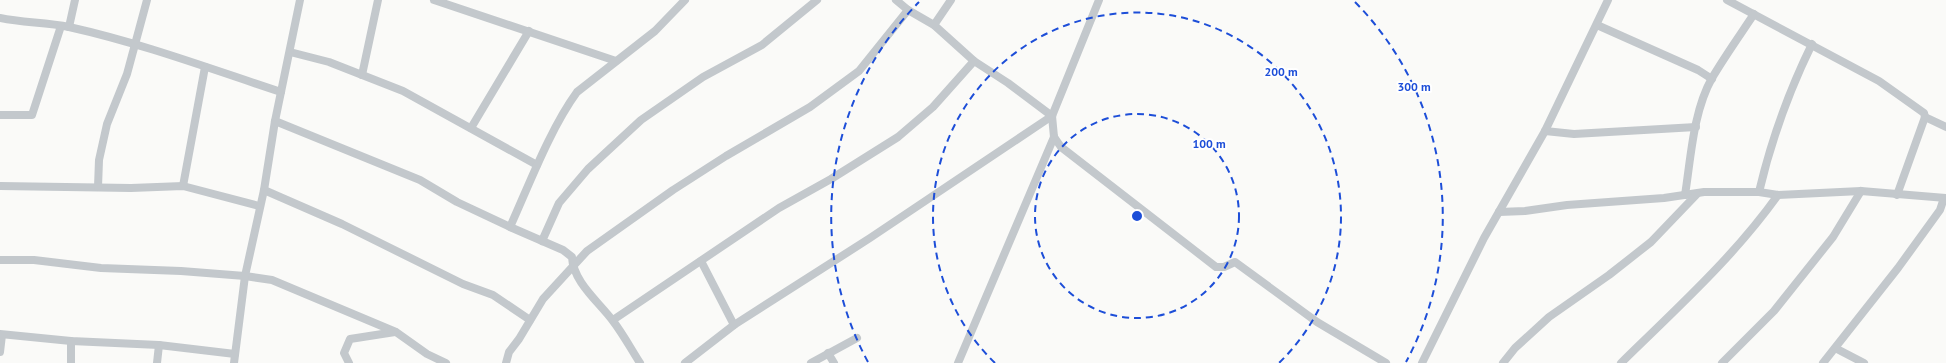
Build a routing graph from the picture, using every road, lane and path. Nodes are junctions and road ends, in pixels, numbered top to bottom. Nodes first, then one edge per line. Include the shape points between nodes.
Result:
1 (75, 0) edge
2 (148, 0) edge
3 (300, 0) edge
4 (378, 0) edge
5 (434, 0) edge
6 (685, 0) edge
7 (817, 0) edge
8 (896, 0) edge
9 (951, 0) edge
10 (1099, 0) edge
11 (1608, 0) edge
12 (1727, 0) edge
13 (908, 10) junction
14 (1754, 14) junction
15 (0, 18) edge
16 (934, 25) junction
17 (1597, 25) junction
18 (65, 27) junction
19 (529, 31) junction
20 (1812, 44) junction
21 (136, 45) junction
22 (290, 52) junction
23 (616, 61) junction
24 (974, 61) junction
25 (205, 68) junction
26 (362, 76) junction
27 (1712, 79) junction
28 (281, 92) junction
29 (0, 115) edge
30 (1052, 116) junction
31 (1926, 117) junction
32 (275, 121) junction
33 (1696, 127) junction
34 (1946, 127) edge
35 (471, 128) junction
36 (1545, 131) junction
37 (1054, 137) junction
38 (538, 165) junction
39 (0, 186) edge
40 (183, 186) junction
41 (98, 187) junction
42 (264, 190) junction
43 (1861, 191) junction
44 (1759, 192) junction
45 (1697, 194) junction
46 (1685, 195) junction
47 (1778, 195) junction
48 (1897, 195) junction
49 (1945, 198) edge
50 (259, 206) junction
51 (1499, 212) junction
52 (510, 228) junction
53 (542, 241) junction
54 (0, 260) edge
55 (701, 261) junction
56 (572, 268) junction
57 (245, 276) junction
58 (530, 320) junction
59 (613, 320) junction
60 (734, 325) junction
61 (396, 332) junction
62 (1, 334) edge
63 (857, 338) dead end
64 (71, 341) junction
65 (159, 345) junction
66 (1837, 349) dead end
67 (0, 352) edge
68 (828, 353) junction
69 (235, 354) junction
70 (71, 363) edge
71 (157, 363) edge
72 (234, 363) edge
73 (349, 363) edge
74 (446, 363) edge
75 (506, 363) edge
76 (640, 363) edge
77 (685, 363) edge
78 (811, 363) edge
79 (834, 363) edge
80 (958, 363) edge
81 (1386, 363) edge
82 (1422, 363) edge
83 (1503, 363) edge
84 (1621, 363) edge
85 (1722, 363) edge
86 (1823, 363) edge
87 (1864, 363) edge

1 - 18 street
2 - 21 street
3 - 22 street
4 - 26 street
5 - 19 street
6 - 23 street via 654,31
7 - 53 street via 762,45 703,77 641,120 588,169 559,203
8 - 13 street
9 - 16 street
10 - 30 street
11 - 17 street
12 - 14 street
13 - 16 street
13 - 56 street via 859,71 810,107 673,190 588,251
14 - 20 street
14 - 27 street
15 - 18 street
16 - 24 street
17 - 27 street via 1698,70
17 - 36 street
18 - 21 street
18 - 29 street via 32,115
19 - 23 street
19 - 35 street
20 - 31 street via 1879,81
20 - 44 street via 1795,77 1783,110
21 - 25 street
21 - 41 street via 107,124 99,160
22 - 26 street via 329,62
22 - 28 street
23 - 38 street via 577,92
24 - 30 street
24 - 55 street via 933,107 898,137 779,208
25 - 28 street
25 - 40 street
26 - 35 street via 403,91
27 - 33 street
28 - 32 street
30 - 37 street
30 - 60 street
31 - 34 street
31 - 48 street
32 - 42 street
32 - 52 street via 420,180
33 - 36 street via 1574,134
33 - 46 street
35 - 38 street
36 - 51 street
37 - 80 street
37 - 81 street via 1060,148 1216,267 1224,267 1235,262 1317,322
38 - 52 street
39 - 41 street
40 - 41 street
40 - 50 street
42 - 50 street
42 - 58 street via 342,224 463,284 493,295
43 - 47 street
43 - 48 street
43 - 85 street via 1833,237 1774,311
44 - 45 street
44 - 47 street
45 - 46 street
45 - 83 street via 1651,242 1549,317 1515,348
46 - 51 street
47 - 84 street via 1735,250
48 - 49 street
49 - 86 street via 1940,210 1898,268
50 - 57 street
51 - 82 street
52 - 53 street
53 - 56 street via 572,257
54 - 57 street via 34,260 101,268
55 - 59 street
55 - 60 street
56 - 58 street via 543,300
56 - 59 street via 596,302
57 - 61 street via 272,280
57 - 69 street
58 - 75 street via 509,352
59 - 76 street
60 - 77 street
61 - 73 street via 350,339 344,352
61 - 74 street via 427,354
62 - 64 street
62 - 67 street
63 - 68 street
64 - 65 street
64 - 70 street
65 - 69 street
65 - 71 street
66 - 87 street
68 - 78 street
68 - 79 street
69 - 72 street

